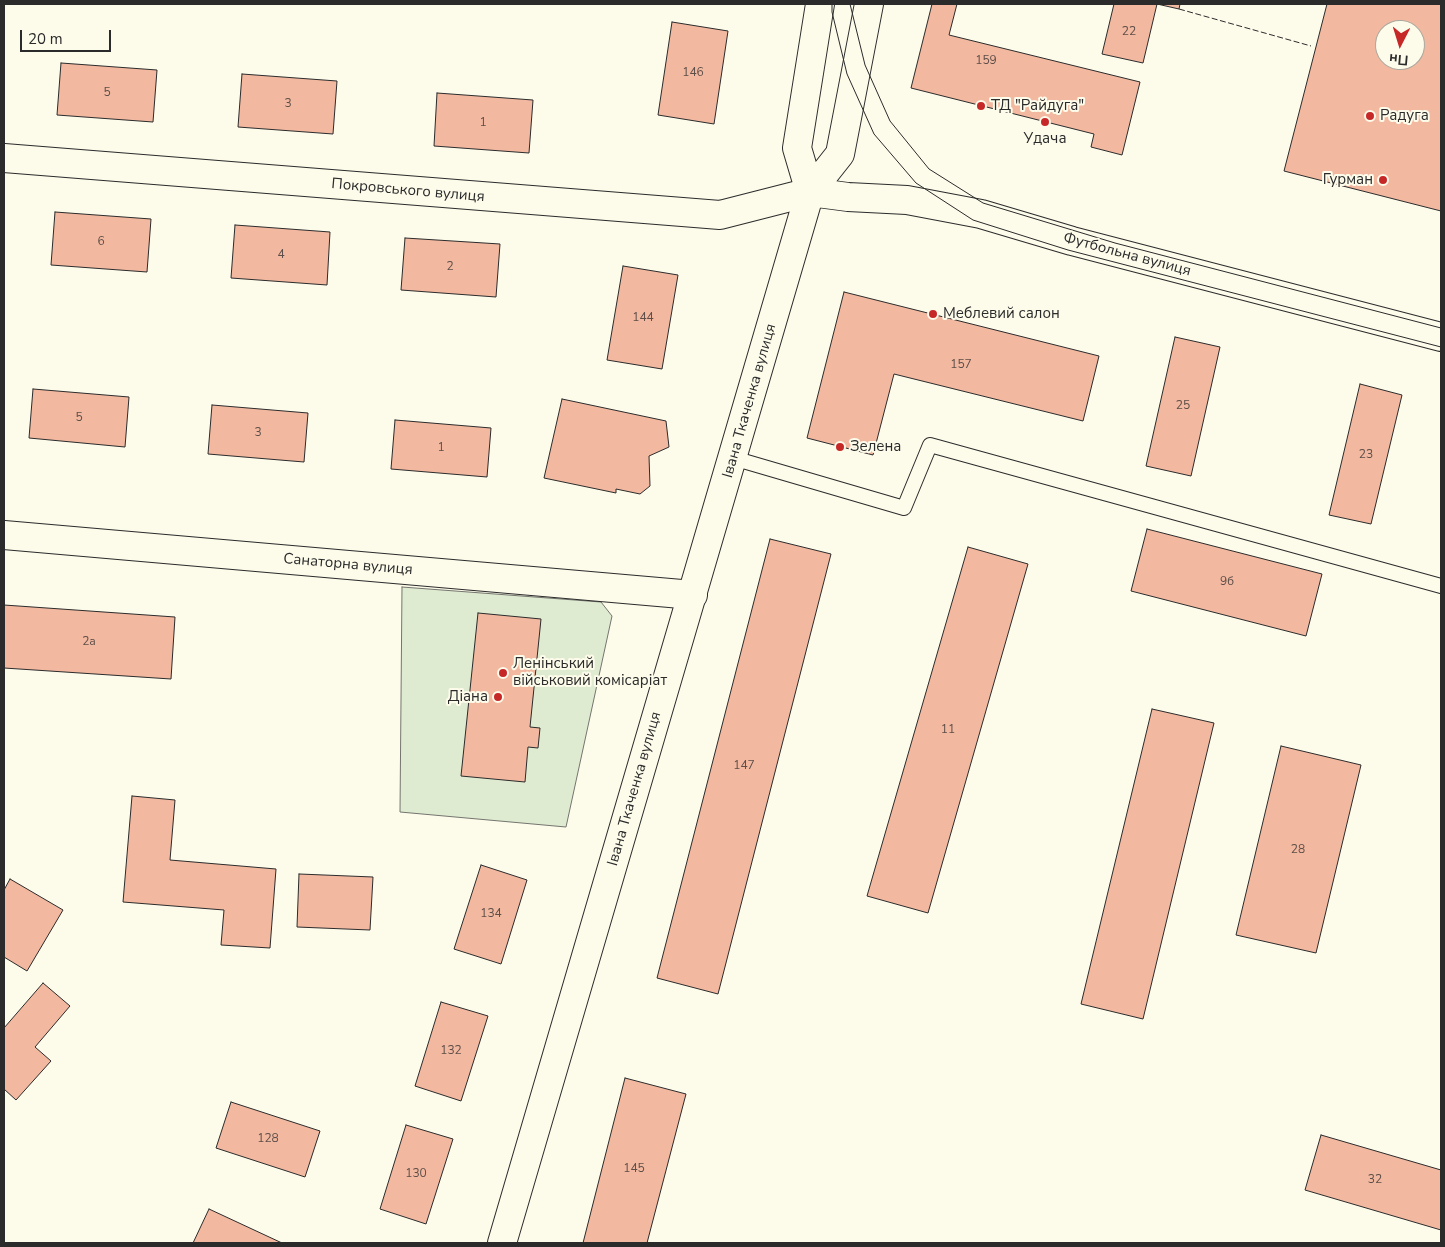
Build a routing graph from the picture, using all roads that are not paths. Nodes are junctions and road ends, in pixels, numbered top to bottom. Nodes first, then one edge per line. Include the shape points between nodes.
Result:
1 (820, 4) edge
2 (869, 4) edge
3 (4, 158) edge
4 (810, 192) junction
5 (1441, 337) edge
6 (733, 458) junction
7 (4, 535) edge
8 (1441, 586) edge
9 (693, 595) junction
10 (502, 1243) edge

1 - 4 street via 797,148
2 - 4 street, Івана Ткаченка вулиця via 840,154
3 - 4 street, Покровського вулиця via 720,215
4 - 5 street, Футбольна вулиця via 906,200 981,214 1072,242
4 - 6 street, Івана Ткаченка вулиця
6 - 8 lane via 904,508 930,445
6 - 9 street, Івана Ткаченка вулиця
7 - 9 street, Санаторна вулиця
9 - 10 street, Івана Ткаченка вулиця

